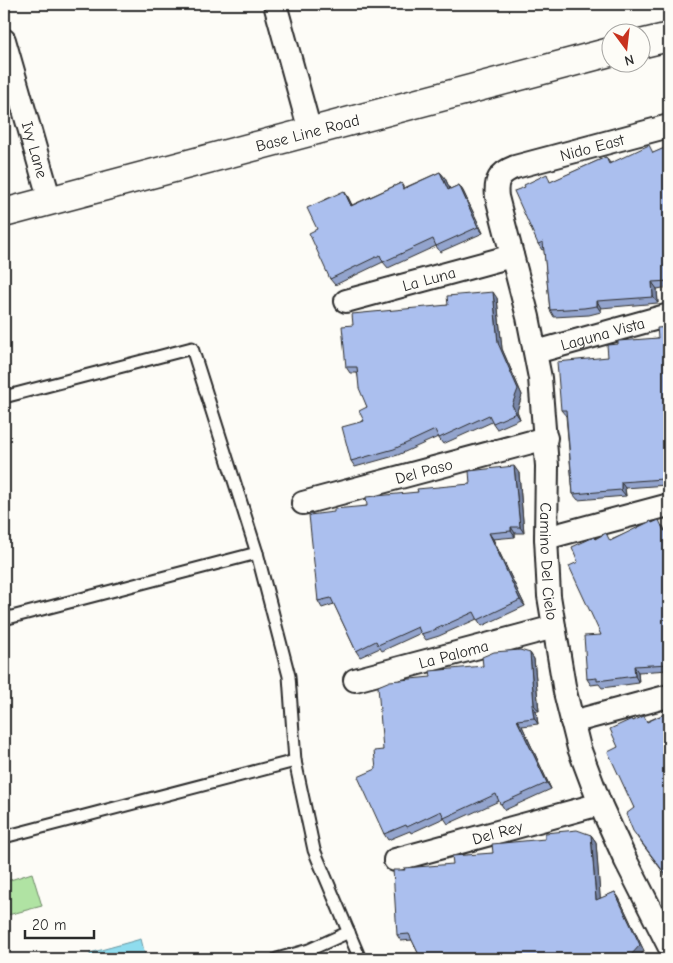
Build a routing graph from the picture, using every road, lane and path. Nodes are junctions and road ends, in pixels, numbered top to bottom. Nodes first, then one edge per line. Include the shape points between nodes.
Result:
1 (275, 4) edge
2 (669, 37) edge
3 (4, 40) edge
4 (650, 42) edge
5 (600, 55) edge
6 (669, 126) edge
7 (310, 131) junction
8 (515, 167) joint
9 (50, 201) junction
10 (4, 213) edge
11 (512, 256) junction
12 (346, 301) dead end
13 (669, 315) edge
14 (536, 352) junction
15 (4, 397) edge
16 (546, 438) junction
17 (302, 504) dead end
18 (669, 505) edge
19 (546, 538) junction
20 (257, 553) junction
21 (4, 619) edge
22 (554, 628) junction
23 (355, 680) dead end
24 (669, 696) edge
25 (572, 722) junction
26 (295, 761) junction
27 (600, 804) junction
28 (4, 837) edge
29 (395, 860) dead end
30 (349, 932) junction
31 (669, 946) edge
32 (277, 959) edge
33 (360, 959) edge

1 - 7 street
2 - 4 main road
3 - 9 street, Ivy Lane
5 - 7 main road, Base Line Road
6 - 8 street, Nido East
7 - 9 main road, Base Line Road
8 - 11 street, Camino Del Cielo via 498,177 496,187
9 - 10 main road, Base Line Road
11 - 12 street, La Luna
11 - 14 street, Camino Del Cielo
13 - 14 street, Laguna Vista
14 - 16 street, Camino Del Cielo
15 - 20 lane via 192,348
16 - 17 street, Del Paso
16 - 19 street, Camino Del Cielo
18 - 19 street
19 - 22 street, Camino Del Cielo
20 - 21 lane
20 - 26 lane via 289,676
22 - 23 street, La Paloma
22 - 25 street, Camino Del Cielo
24 - 25 street
25 - 27 street, Camino Del Cielo
26 - 28 lane
26 - 30 lane via 314,850
27 - 29 street, Del Rey
27 - 31 street, Camino Del Cielo
30 - 32 lane via 309,950
30 - 33 lane

